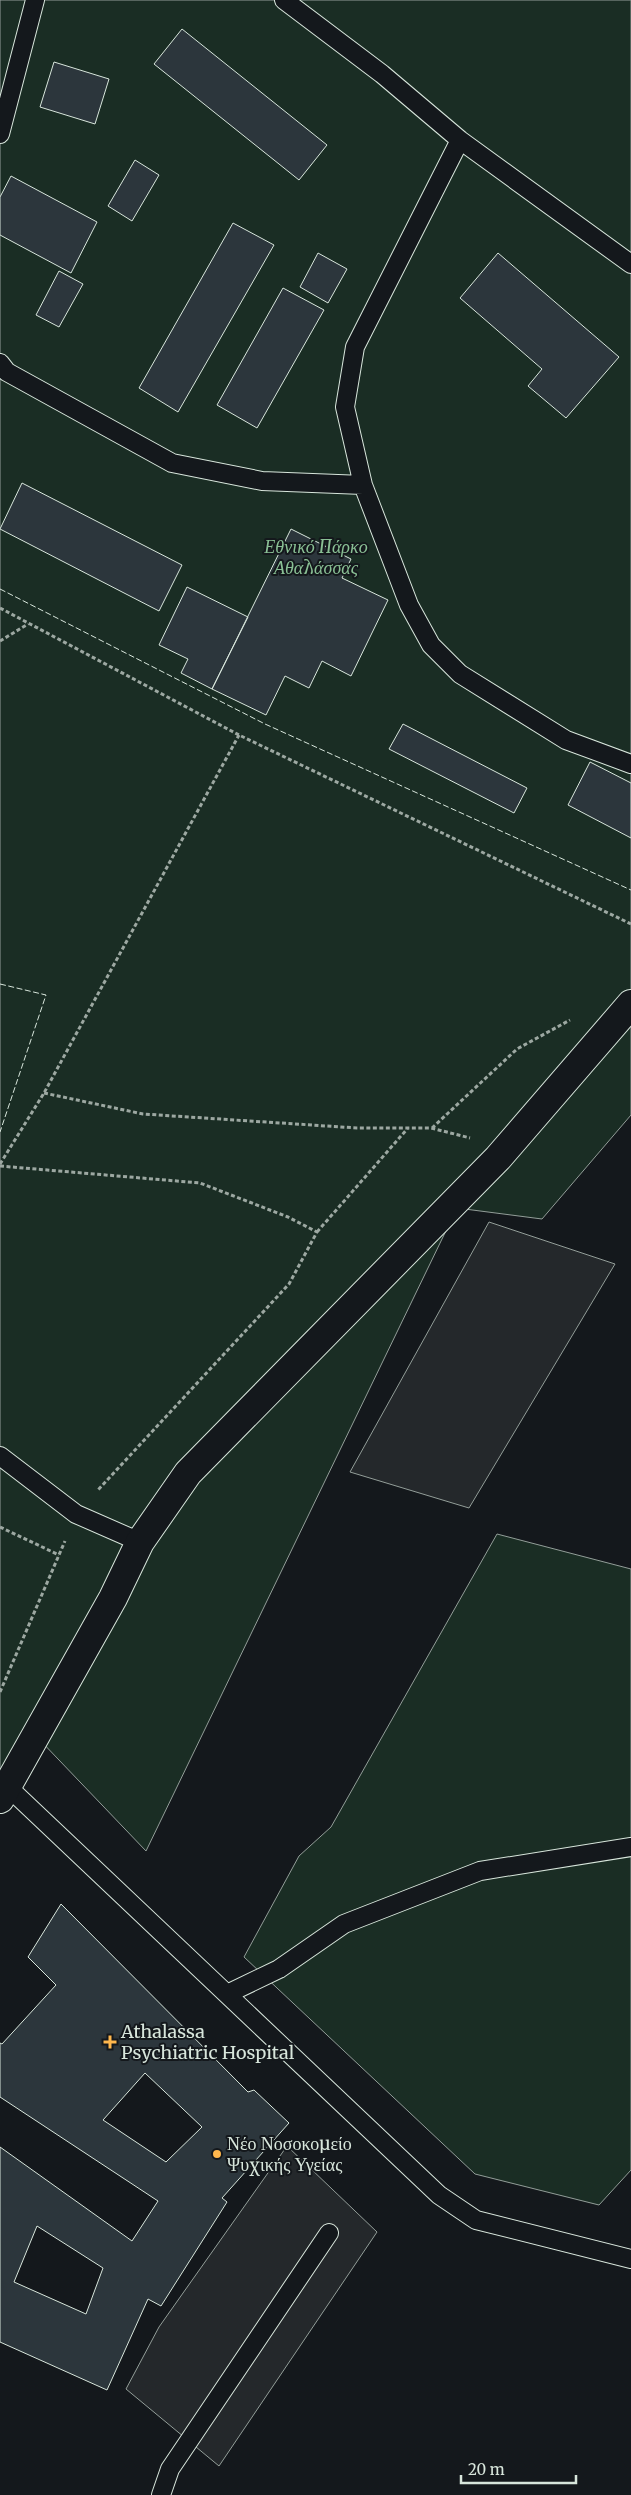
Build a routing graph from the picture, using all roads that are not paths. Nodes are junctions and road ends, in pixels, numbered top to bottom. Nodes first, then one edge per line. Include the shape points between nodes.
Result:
1 (35, 0) edge
2 (284, 0) edge
3 (0, 134) edge
4 (460, 140) junction
5 (631, 264) edge
6 (0, 363) edge
7 (363, 485) junction
8 (631, 764) edge
9 (631, 1004) edge
10 (0, 1456) edge
11 (140, 1542) junction
12 (4, 1793) edge
13 (631, 1847) edge
14 (227, 1994) junction
15 (328, 2234) dead end
16 (631, 2259) edge
17 (161, 2495) edge

1 - 3 lane
2 - 4 lane via 382,74
4 - 5 lane
4 - 7 lane via 355,347 345,407
6 - 7 lane via 7,372 172,464 262,481
7 - 8 lane via 410,605 431,645 460,674 566,740
9 - 11 street via 498,1158 188,1473
10 - 11 lane via 76,1514
11 - 12 street via 113,1598
12 - 14 lane
13 - 14 lane via 480,1871 344,1924 279,1968
14 - 16 lane via 439,2195 476,2220
15 - 17 lane via 170,2469

